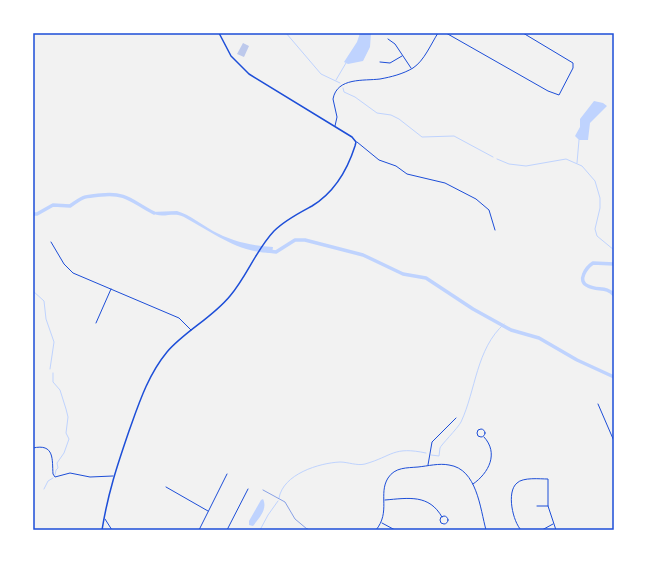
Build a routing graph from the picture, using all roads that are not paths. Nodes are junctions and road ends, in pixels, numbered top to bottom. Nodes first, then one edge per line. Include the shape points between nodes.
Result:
1 (219, 33) edge
2 (438, 33) edge
3 (446, 33) edge
4 (523, 33) edge
5 (388, 39) dead end
6 (403, 55) junction
7 (380, 62) dead end
8 (412, 69) junction
9 (334, 126) junction
10 (356, 142) junction
11 (495, 230) dead end
12 (51, 242) dead end
13 (111, 289) junction
14 (96, 323) dead end
15 (191, 330) junction
16 (598, 404) dead end
17 (456, 418) dead end
18 (484, 437) junction
19 (614, 441) edge
20 (33, 448) edge
21 (428, 466) junction
22 (227, 474) dead end
23 (113, 476) junction
24 (473, 484) junction
25 (166, 487) dead end
26 (248, 489) dead end
27 (263, 490) dead end
28 (385, 500) junction
29 (537, 506) dead end
30 (548, 506) junction
31 (208, 511) junction
32 (442, 517) junction
33 (104, 518) junction
34 (382, 522) junction
35 (554, 524) junction
36 (200, 529) edge
37 (102, 530) edge
38 (112, 530) edge
39 (204, 530) edge
40 (227, 530) edge
41 (308, 530) edge
42 (376, 530) edge
43 (396, 530) edge
44 (403, 530) edge
45 (486, 530) edge
46 (521, 530) edge
47 (542, 530) edge
48 (556, 530) edge

1 - 9 street via 228,51 244,69
2 - 8 street
3 - 4 street via 559,95 573,68 573,63
5 - 6 street
6 - 7 street via 390,63
6 - 8 street
8 - 9 street via 392,76 352,81 340,87 333,97 337,117
9 - 10 street
10 - 11 street via 379,160 408,174 445,183 476,198 488,210
10 - 15 street via 348,166 333,189 279,227 265,243 225,302
12 - 13 street via 68,269
13 - 14 street
13 - 15 street via 179,318
15 - 23 street via 166,353 150,377
16 - 19 street
17 - 21 street via 432,442
18 - 18 street via 484,430 479,429 477,434
18 - 24 street via 490,448 490,464 485,474
20 - 23 street via 42,447 52,453 55,477 70,473 90,477
21 - 24 street via 455,466
21 - 28 street via 394,472 386,483
22 - 31 street
23 - 33 street
24 - 45 street
25 - 31 street
26 - 40 street
27 - 41 lane via 286,503 296,520
28 - 32 street via 424,500 434,505
28 - 34 street
29 - 30 street
30 - 35 street
30 - 46 street via 548,479 520,482 514,486 511,505 515,522
31 - 36 street
32 - 32 street via 448,519 446,524 440,522
33 - 37 street
33 - 38 street
34 - 42 street
34 - 43 street
35 - 47 street
35 - 48 street
36 - 39 street
43 - 44 street

